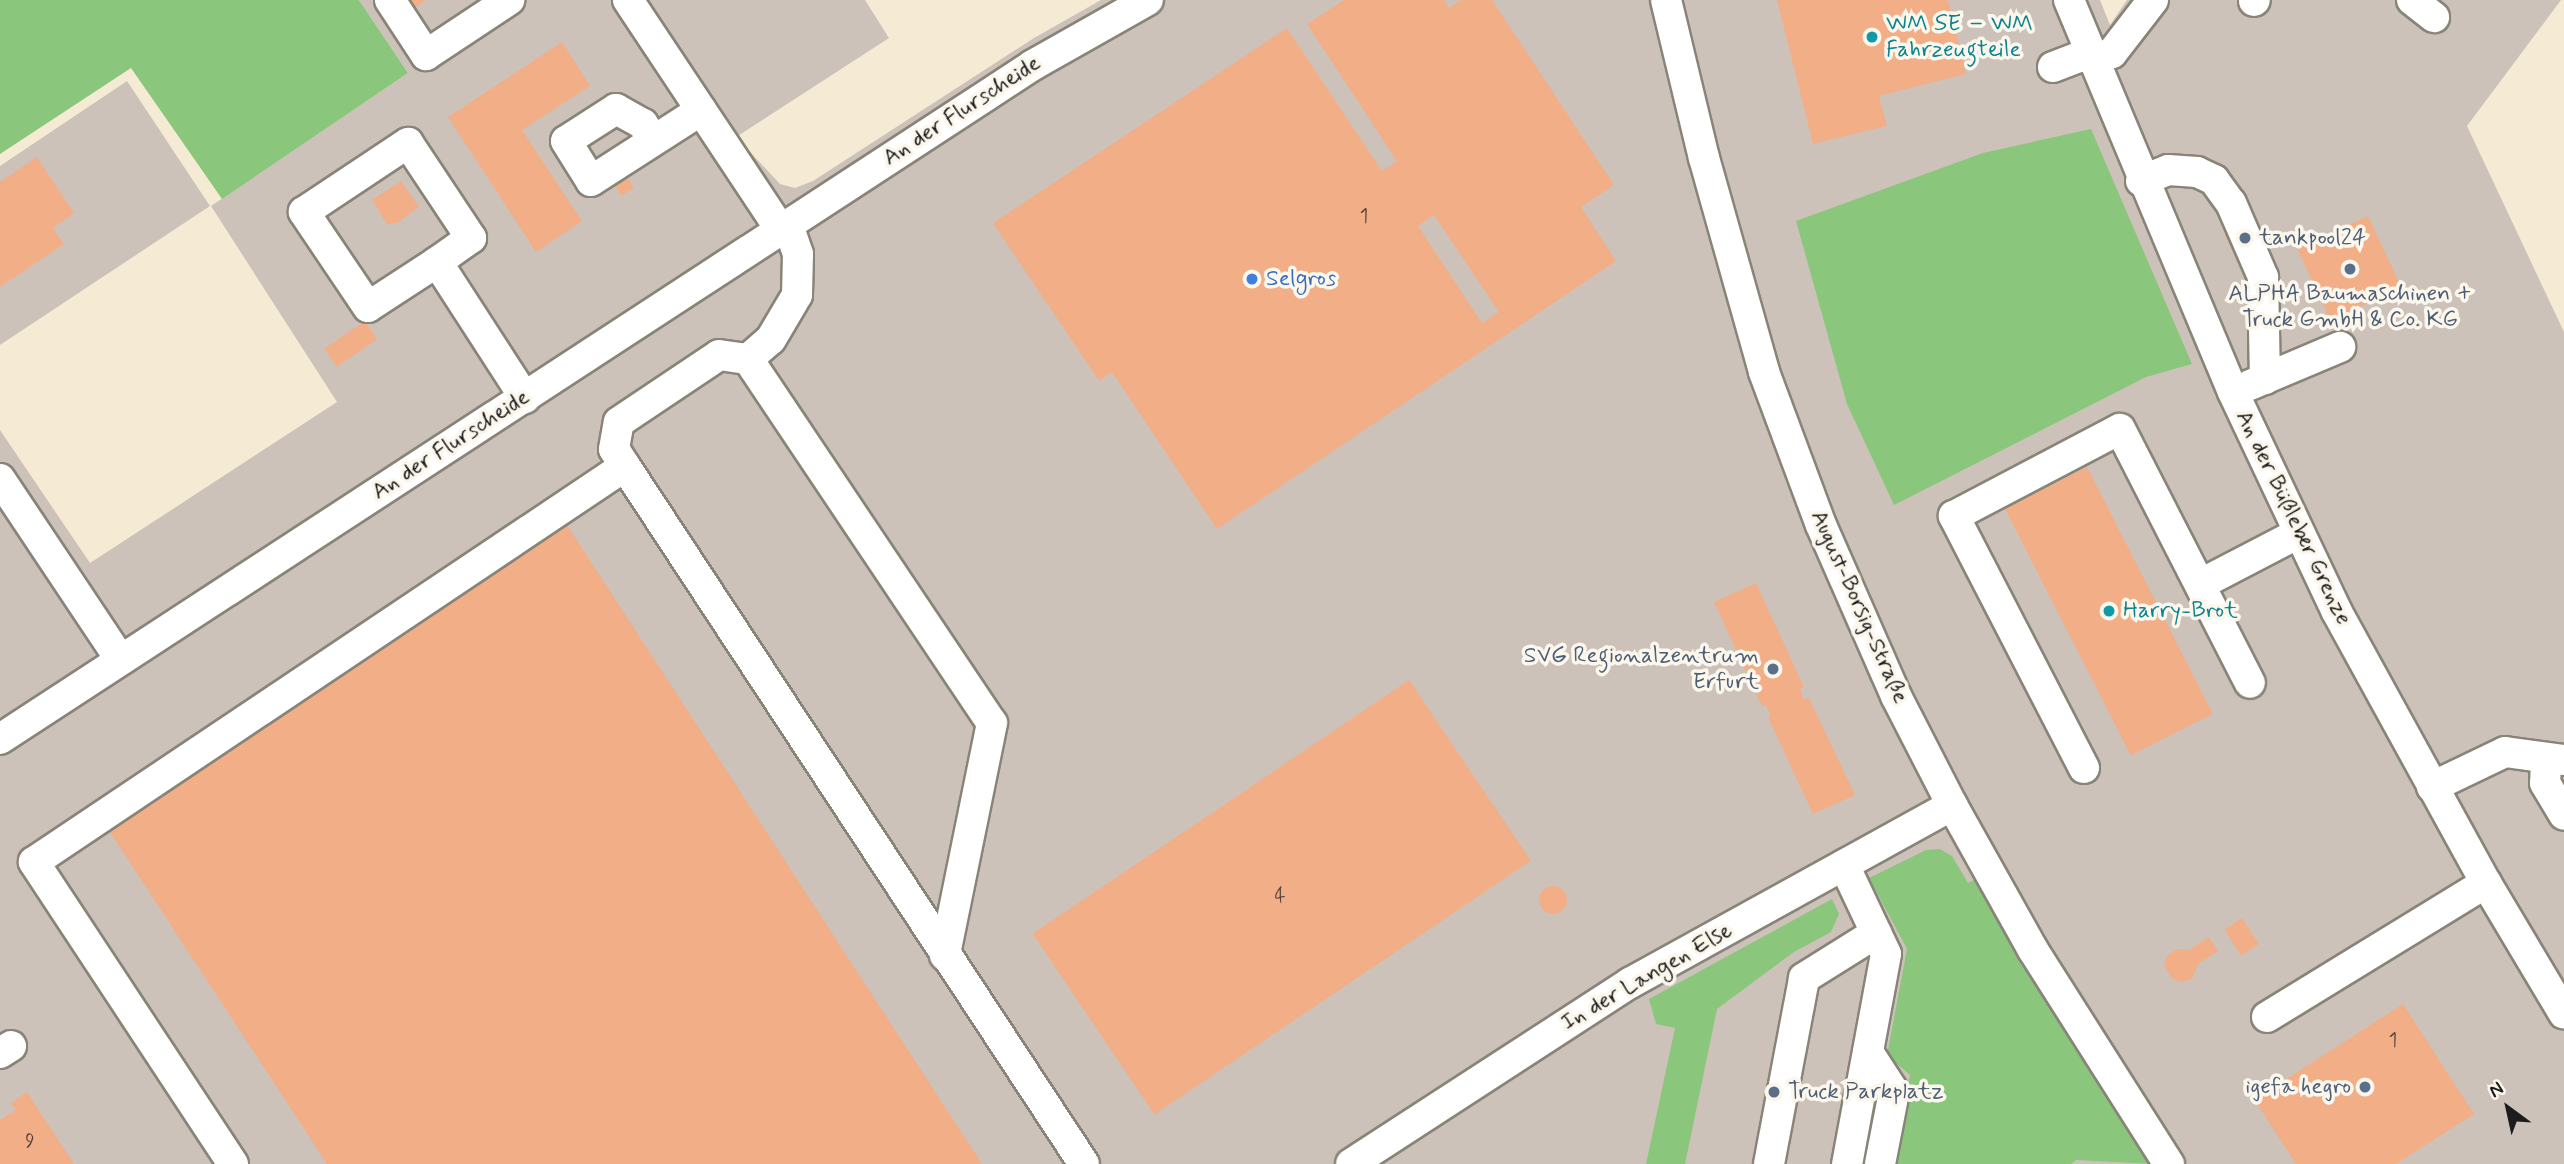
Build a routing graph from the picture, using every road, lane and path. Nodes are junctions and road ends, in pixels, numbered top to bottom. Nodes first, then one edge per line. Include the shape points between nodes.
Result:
1 (390, 0) edge
2 (509, 0) edge
3 (628, 0) edge
4 (1148, 0) edge
5 (1666, 0) edge
6 (2069, 0) edge
7 (2153, 0) edge
8 (2091, 56) junction
9 (2053, 67) dead end
10 (701, 110) junction
11 (653, 140) dead end
12 (2141, 181) junction
13 (784, 227) junction
14 (437, 262) junction
15 (2340, 347) dead end
16 (748, 359) junction
17 (2265, 379) junction
18 (2233, 392) junction
19 (525, 398) junction
20 (625, 467) junction
21 (0, 479) edge
22 (2299, 533) junction
23 (2201, 584) junction
24 (120, 659) junction
25 (2250, 682) dead end
26 (0, 739) edge
27 (2555, 760) edge
28 (2084, 768) dead end
29 (2432, 787) junction
30 (1952, 805) junction
31 (2564, 815) edge
32 (1844, 865) junction
33 (2486, 883) junction
34 (1877, 933) junction
35 (945, 955) junction
36 (2564, 1014) edge
37 (2267, 1017) dead end
38 (1868, 1052) junction
39 (233, 1164) edge
40 (1084, 1164) edge
41 (1351, 1164) edge
42 (1769, 1164) edge
43 (1847, 1164) edge
44 (1880, 1164) edge
45 (2169, 1164) edge

1 - 2 street via 426,55
3 - 10 street
4 - 13 street, An der Flurscheide via 1033,65
5 - 30 street, August-Borsig-Straße via 1764,372 1826,537 1896,695
6 - 8 street, An der Büßleber Grenze
7 - 8 street via 2112,53
8 - 9 street
8 - 12 street, An der Büßleber Grenze
10 - 11 street
10 - 13 street
12 - 17 street via 2168,170 2197,172 2214,180 2231,203 2263,277
12 - 18 street, An der Büßleber Grenze
13 - 16 street via 798,254 797,295 771,339
13 - 19 street, An der Flurscheide
14 - 14 street via 471,239 408,143 304,212 368,307
14 - 19 street
15 - 17 street
16 - 20 street via 719,355 619,422 614,449
16 - 35 street via 992,723
17 - 18 street
18 - 22 street, An der Büßleber Grenze
19 - 24 street, An der Flurscheide
20 - 35 street
20 - 39 street via 34,862
21 - 24 street
22 - 23 street
22 - 29 street, An der Büßleber Grenze
23 - 25 street
23 - 28 street via 2120,429 1954,516
24 - 26 street, An der Flurscheide
27 - 29 street via 2505,752
27 - 31 street via 2545,783
29 - 33 street, An der Büßleber Grenze
30 - 32 street, In der Langen Else
30 - 45 street, August-Borsig-Straße via 2034,950
32 - 34 street
32 - 41 street, In der Langen Else via 1630,983
33 - 36 street, An der Büßleber Grenze
33 - 37 street
34 - 38 street via 1886,954
34 - 42 street via 1804,978
35 - 40 street
38 - 43 street
38 - 44 street via 1894,1092

